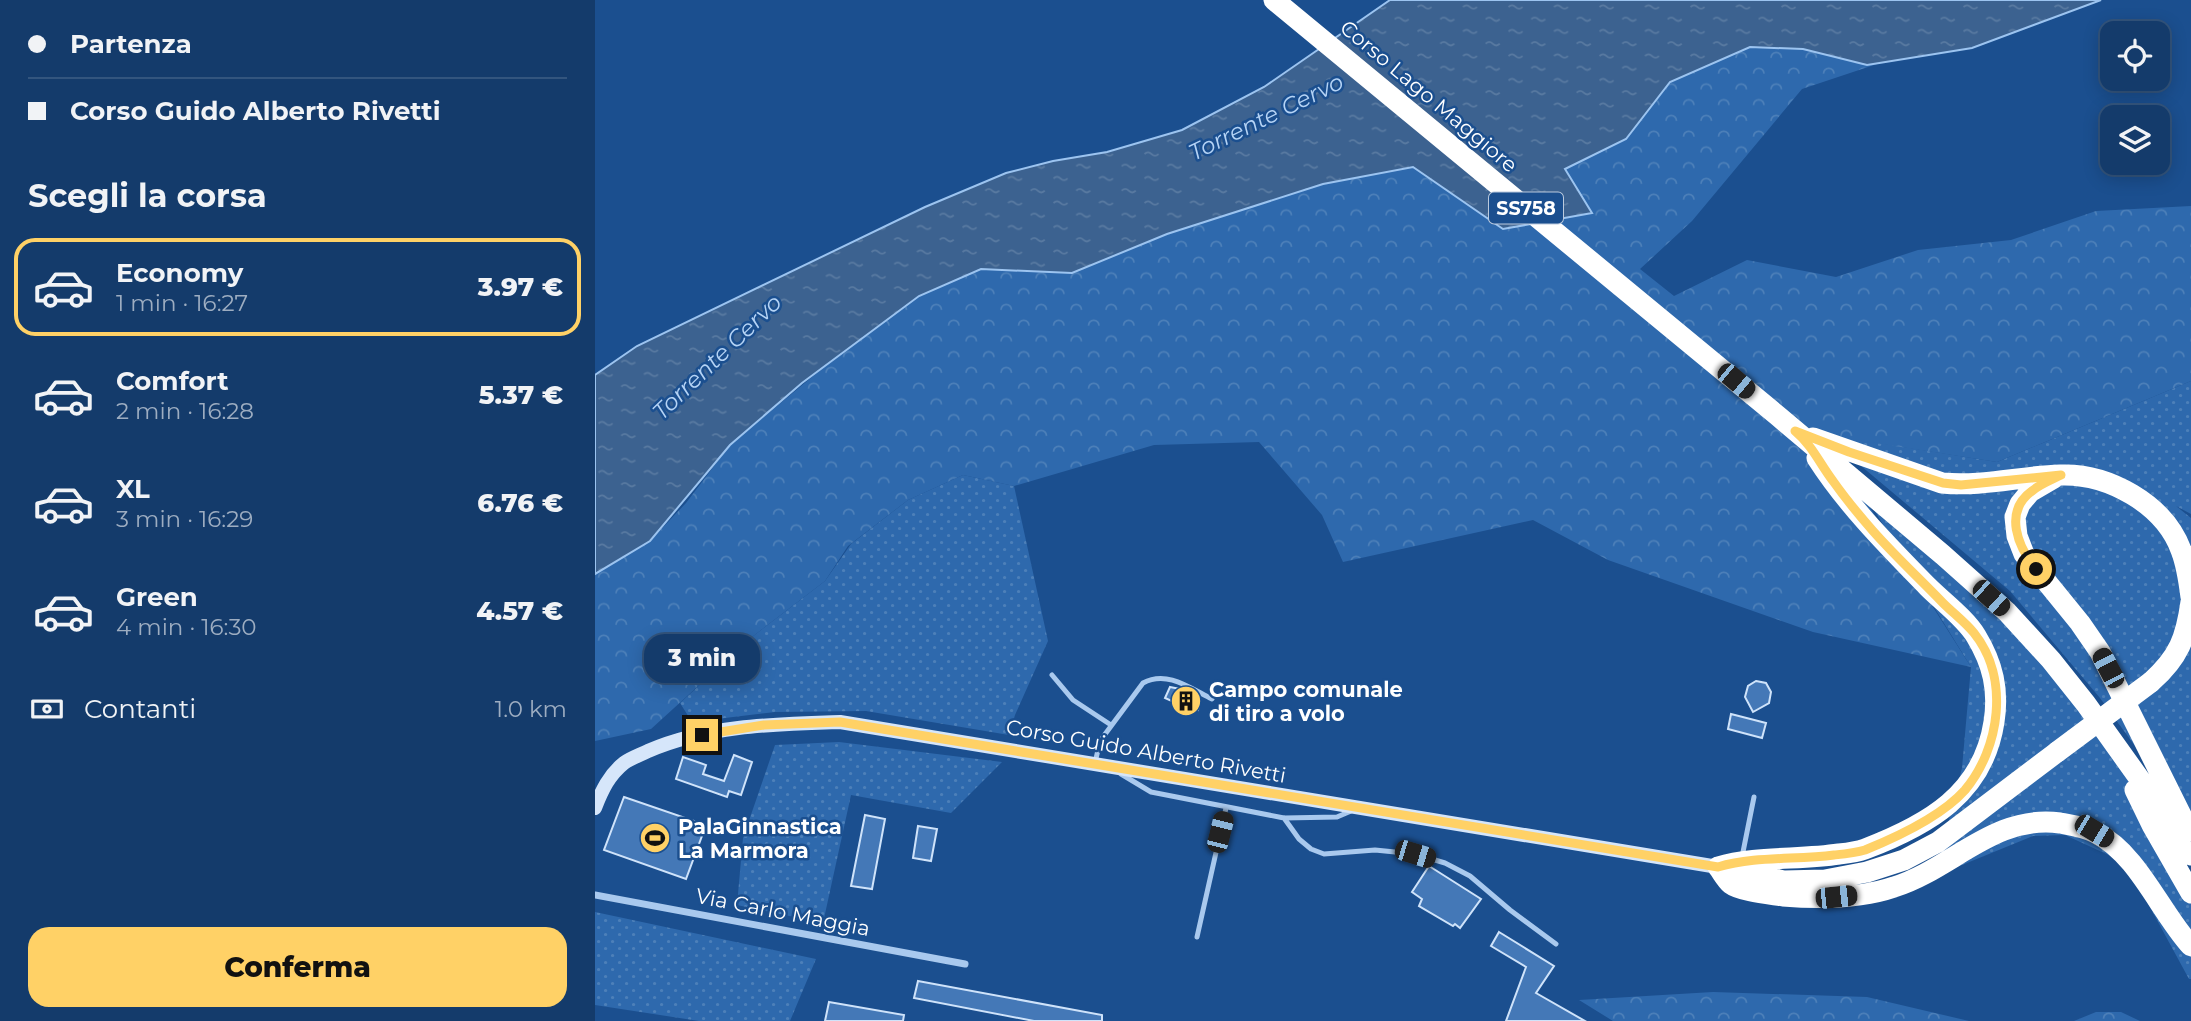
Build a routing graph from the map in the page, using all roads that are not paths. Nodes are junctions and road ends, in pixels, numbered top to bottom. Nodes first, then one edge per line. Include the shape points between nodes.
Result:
1 (1275, 0) edge
2 (1801, 436) junction
3 (2061, 475) junction
4 (2191, 600) edge
5 (1052, 676) dead end
6 (1212, 699) dead end
7 (1111, 725) junction
8 (2110, 737) junction
9 (1100, 764) junction
10 (1754, 797) dead end
11 (595, 808) edge
12 (1226, 808) junction
13 (1356, 808) junction
14 (1284, 818) junction
15 (2191, 836) edge
16 (2191, 855) edge
17 (1742, 860) junction
18 (1718, 867) junction
19 (2191, 893) edge
20 (595, 895) edge
21 (1197, 937) dead end
22 (1556, 944) dead end
23 (2191, 946) edge
24 (965, 964) dead end

1 - 2 highway, Corso Lago Maggiore / SS758
2 - 3 highway via 1943,483
2 - 8 highway, Corso Lago Maggiore / SS758 via 2007,612
2 - 17 highway via 1872,530 1975,634 1997,685 1996,709 1991,741 1964,791 1909,830 1862,851
3 - 4 highway via 2108,483 2146,504 2167,524 2181,548
3 - 15 highway via 2030,492 2020,504 2015,517 2017,536 2024,554 2100,652
4 - 18 highway, bridge via 2187,630 2176,655 2151,682 1938,842 1892,864 1825,880 1784,881
5 - 7 lane via 1073,699
6 - 7 lane via 1172,680 1153,678 1143,683
7 - 9 lane via 1100,741
8 - 16 highway, Corso Lago Maggiore / SS758
8 - 19 highway, Corso Lago Maggiore / SS758
9 - 11 main road, Corso Guido Alberto Rivetti via 840,722 764,725 664,745 625,762 608,779
9 - 12 lane via 1151,792
9 - 13 main road, Corso Guido Alberto Rivetti
10 - 17 lane
12 - 14 lane
12 - 21 lane
13 - 14 lane via 1337,817
13 - 18 main road, Corso Guido Alberto Rivetti
14 - 22 lane via 1305,844 1324,854 1375,850 1445,863 1470,876
17 - 18 highway
18 - 23 highway via 1732,885 1770,894 1815,899 1857,895 1894,887 1931,871 2019,823 2046,821 2094,831 2111,842
20 - 24 street, Via Carlo Maggia

